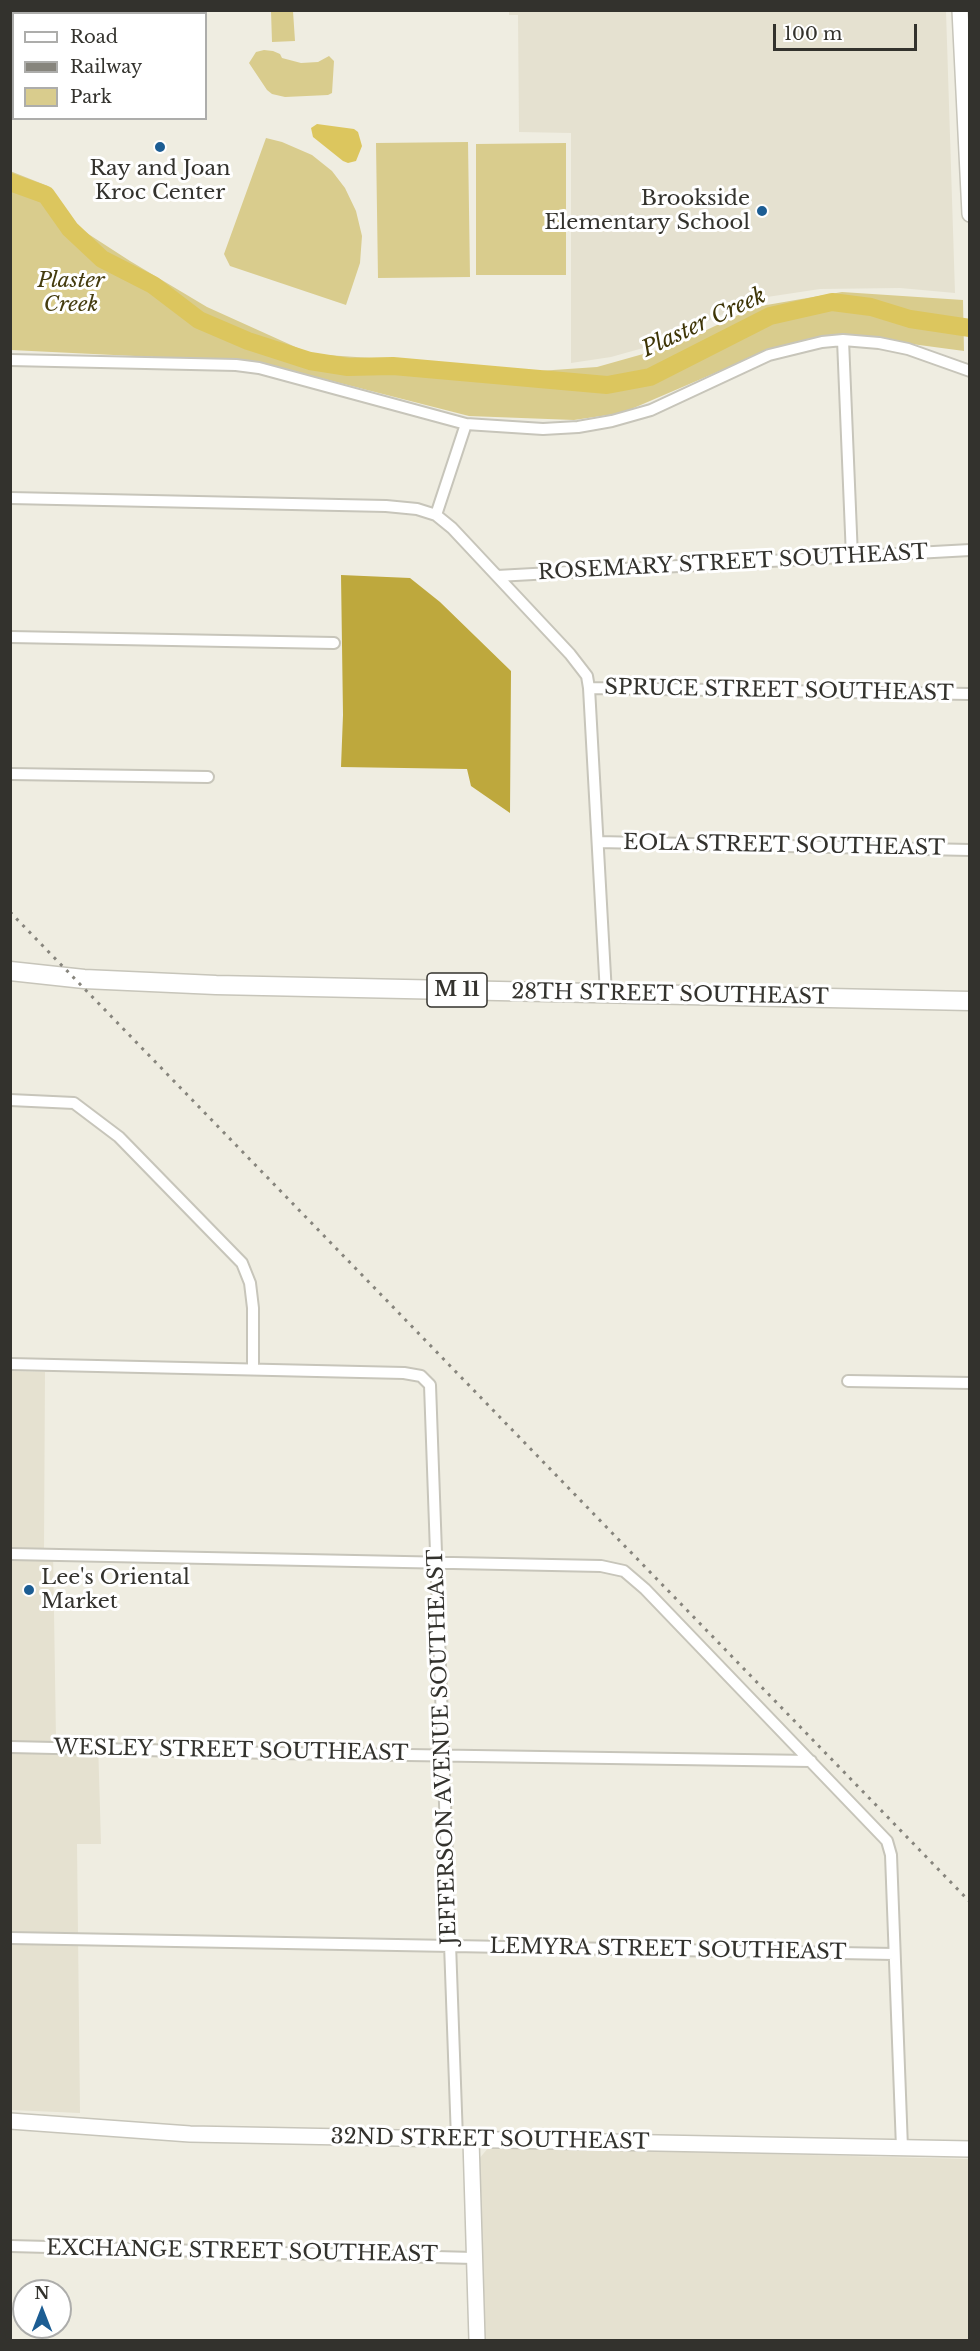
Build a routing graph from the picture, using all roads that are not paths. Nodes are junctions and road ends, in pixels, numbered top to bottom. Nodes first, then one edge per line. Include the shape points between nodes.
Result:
1 (960, 10) edge
2 (966, 81) edge
3 (969, 214) edge
4 (843, 340) junction
5 (10, 360) edge
6 (969, 370) edge
7 (466, 424) junction
8 (10, 498) edge
9 (436, 515) junction
10 (969, 550) edge
11 (852, 558) junction
12 (497, 576) junction
13 (10, 637) edge
14 (334, 643) dead end
15 (589, 688) junction
16 (969, 694) edge
17 (10, 774) edge
18 (208, 777) dead end
19 (598, 842) junction
20 (969, 850) edge
21 (10, 971) edge
22 (606, 994) junction
23 (969, 1001) edge
24 (10, 1100) edge
25 (10, 1364) edge
26 (253, 1368) junction
27 (848, 1381) dead end
28 (969, 1383) edge
29 (10, 1554) edge
30 (437, 1563) junction
31 (10, 1747) edge
32 (442, 1755) junction
33 (811, 1761) junction
34 (10, 1938) edge
35 (450, 1946) junction
36 (894, 1954) junction
37 (10, 2121) edge
38 (464, 2140) junction
39 (902, 2148) junction
40 (969, 2149) edge
41 (10, 2246) edge
42 (474, 2258) junction
43 (477, 2340) edge

1 - 2 street
2 - 3 street
4 - 6 street via 908,349
4 - 7 street via 801,346 769,356 651,410 612,421 543,429
4 - 11 street
5 - 7 street via 199,363 260,368
7 - 9 street
8 - 9 street via 386,506
9 - 12 street
10 - 11 street, ROSEMARY STREET SOUTHEAST
11 - 12 street, ROSEMARY STREET SOUTHEAST
12 - 15 street via 570,654 587,676
13 - 14 street
15 - 16 street, SPRUCE STREET SOUTHEAST
15 - 19 street
17 - 18 street
19 - 20 street, EOLA STREET SOUTHEAST
19 - 22 street
21 - 22 main road, 28TH STREET SOUTHEAST / M 11 via 153,983
22 - 23 main road, 28TH STREET SOUTHEAST / M 11
24 - 26 street via 74,1103 119,1137 242,1263 250,1283
25 - 26 street
26 - 30 street, JEFFERSON AVENUE SOUTHEAST via 405,1372 427,1380 431,1390
27 - 28 street
29 - 30 street
30 - 32 street, JEFFERSON AVENUE SOUTHEAST
30 - 33 street via 611,1567 624,1571
31 - 32 street, WESLEY STREET SOUTHEAST
32 - 33 street, WESLEY STREET SOUTHEAST
32 - 35 street, JEFFERSON AVENUE SOUTHEAST
33 - 36 street via 887,1840 891,1855
34 - 35 street, LEMYRA STREET SOUTHEAST
35 - 36 street, LEMYRA STREET SOUTHEAST
35 - 38 street, JEFFERSON AVENUE SOUTHEAST
36 - 39 street
37 - 38 street, 32ND STREET SOUTHEAST via 160,2133
38 - 39 street, 32ND STREET SOUTHEAST
38 - 42 street, JEFFERSON AVENUE SOUTHEAST
39 - 40 street, 32ND STREET SOUTHEAST
41 - 42 street, EXCHANGE STREET SOUTHEAST
42 - 43 street, JEFFERSON AVENUE SOUTHEAST

